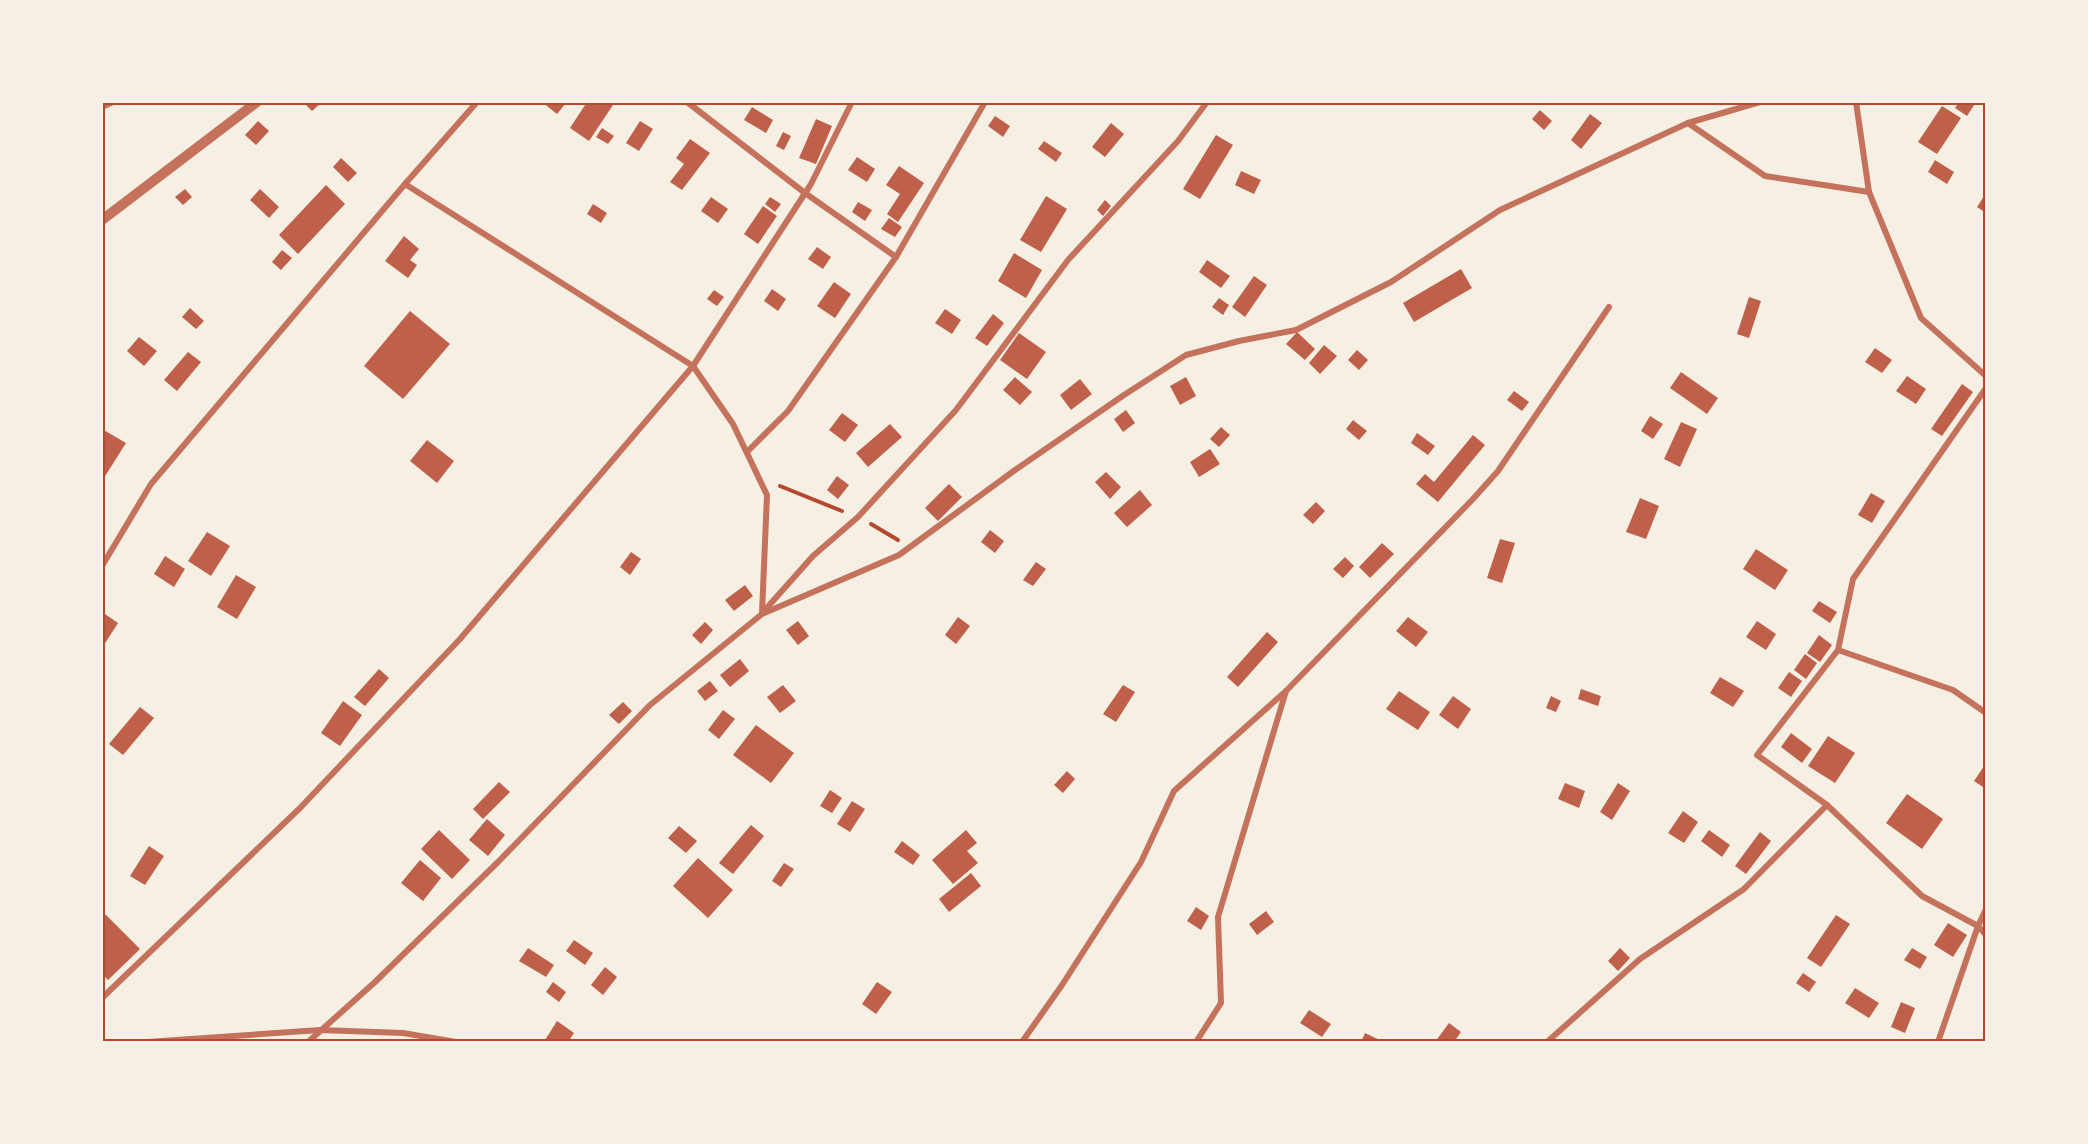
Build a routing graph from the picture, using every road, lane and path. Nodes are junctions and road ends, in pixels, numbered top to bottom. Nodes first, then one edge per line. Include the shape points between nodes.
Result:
1 (113, 102) edge
2 (257, 102) edge
3 (477, 102) edge
4 (687, 102) edge
5 (852, 102) edge
6 (985, 102) edge
7 (1207, 102) edge
8 (1760, 102) edge
9 (1856, 102) edge
10 (102, 107) edge
11 (1688, 123) junction
12 (405, 184) junction
13 (1869, 192) junction
14 (805, 193) junction
15 (102, 220) edge
16 (896, 257) junction
17 (1610, 307) dead end
18 (693, 366) junction
19 (1986, 376) edge
20 (1986, 388) edge
21 (747, 452) junction
22 (759, 478) junction
23 (858, 517) junction
24 (910, 547) junction
25 (102, 566) edge
26 (762, 614) junction
27 (1838, 650) junction
28 (1286, 691) junction
29 (1986, 713) edge
30 (1827, 805) junction
31 (1986, 909) edge
32 (1978, 926) junction
33 (1986, 935) edge
34 (102, 998) edge
35 (320, 1030) junction
36 (147, 1042) edge
37 (308, 1042) edge
38 (456, 1042) edge
39 (1022, 1042) edge
40 (1196, 1042) edge
41 (1547, 1042) edge
42 (1938, 1042) edge

1 - 10 street
2 - 15 street
3 - 12 street
4 - 14 street
5 - 14 street
6 - 16 street
7 - 23 street via 1178,141 1068,260 956,410
8 - 11 street
9 - 13 street
11 - 13 street via 1765,176
11 - 24 street via 1500,210 1391,282 1296,330 1186,355 1033,457
12 - 18 street
12 - 25 street via 151,484
13 - 19 street via 1921,318
14 - 16 street
14 - 18 street
16 - 21 street via 788,411
17 - 28 street via 1498,471
18 - 21 street via 733,424
18 - 34 street via 460,639 300,808
20 - 27 street via 1853,579
21 - 22 street
22 - 23 path
22 - 26 street via 767,495
23 - 24 path
23 - 26 street via 813,556
24 - 26 street
26 - 35 street via 650,705 499,861
27 - 29 street via 1953,690
27 - 30 street via 1757,755
28 - 39 street via 1174,791 1141,862
28 - 40 street via 1218,917 1221,1003
30 - 32 street via 1922,896
30 - 41 street via 1744,889 1640,959
31 - 32 street
32 - 33 street
32 - 42 street
35 - 36 street
35 - 37 street
35 - 38 street via 403,1033

